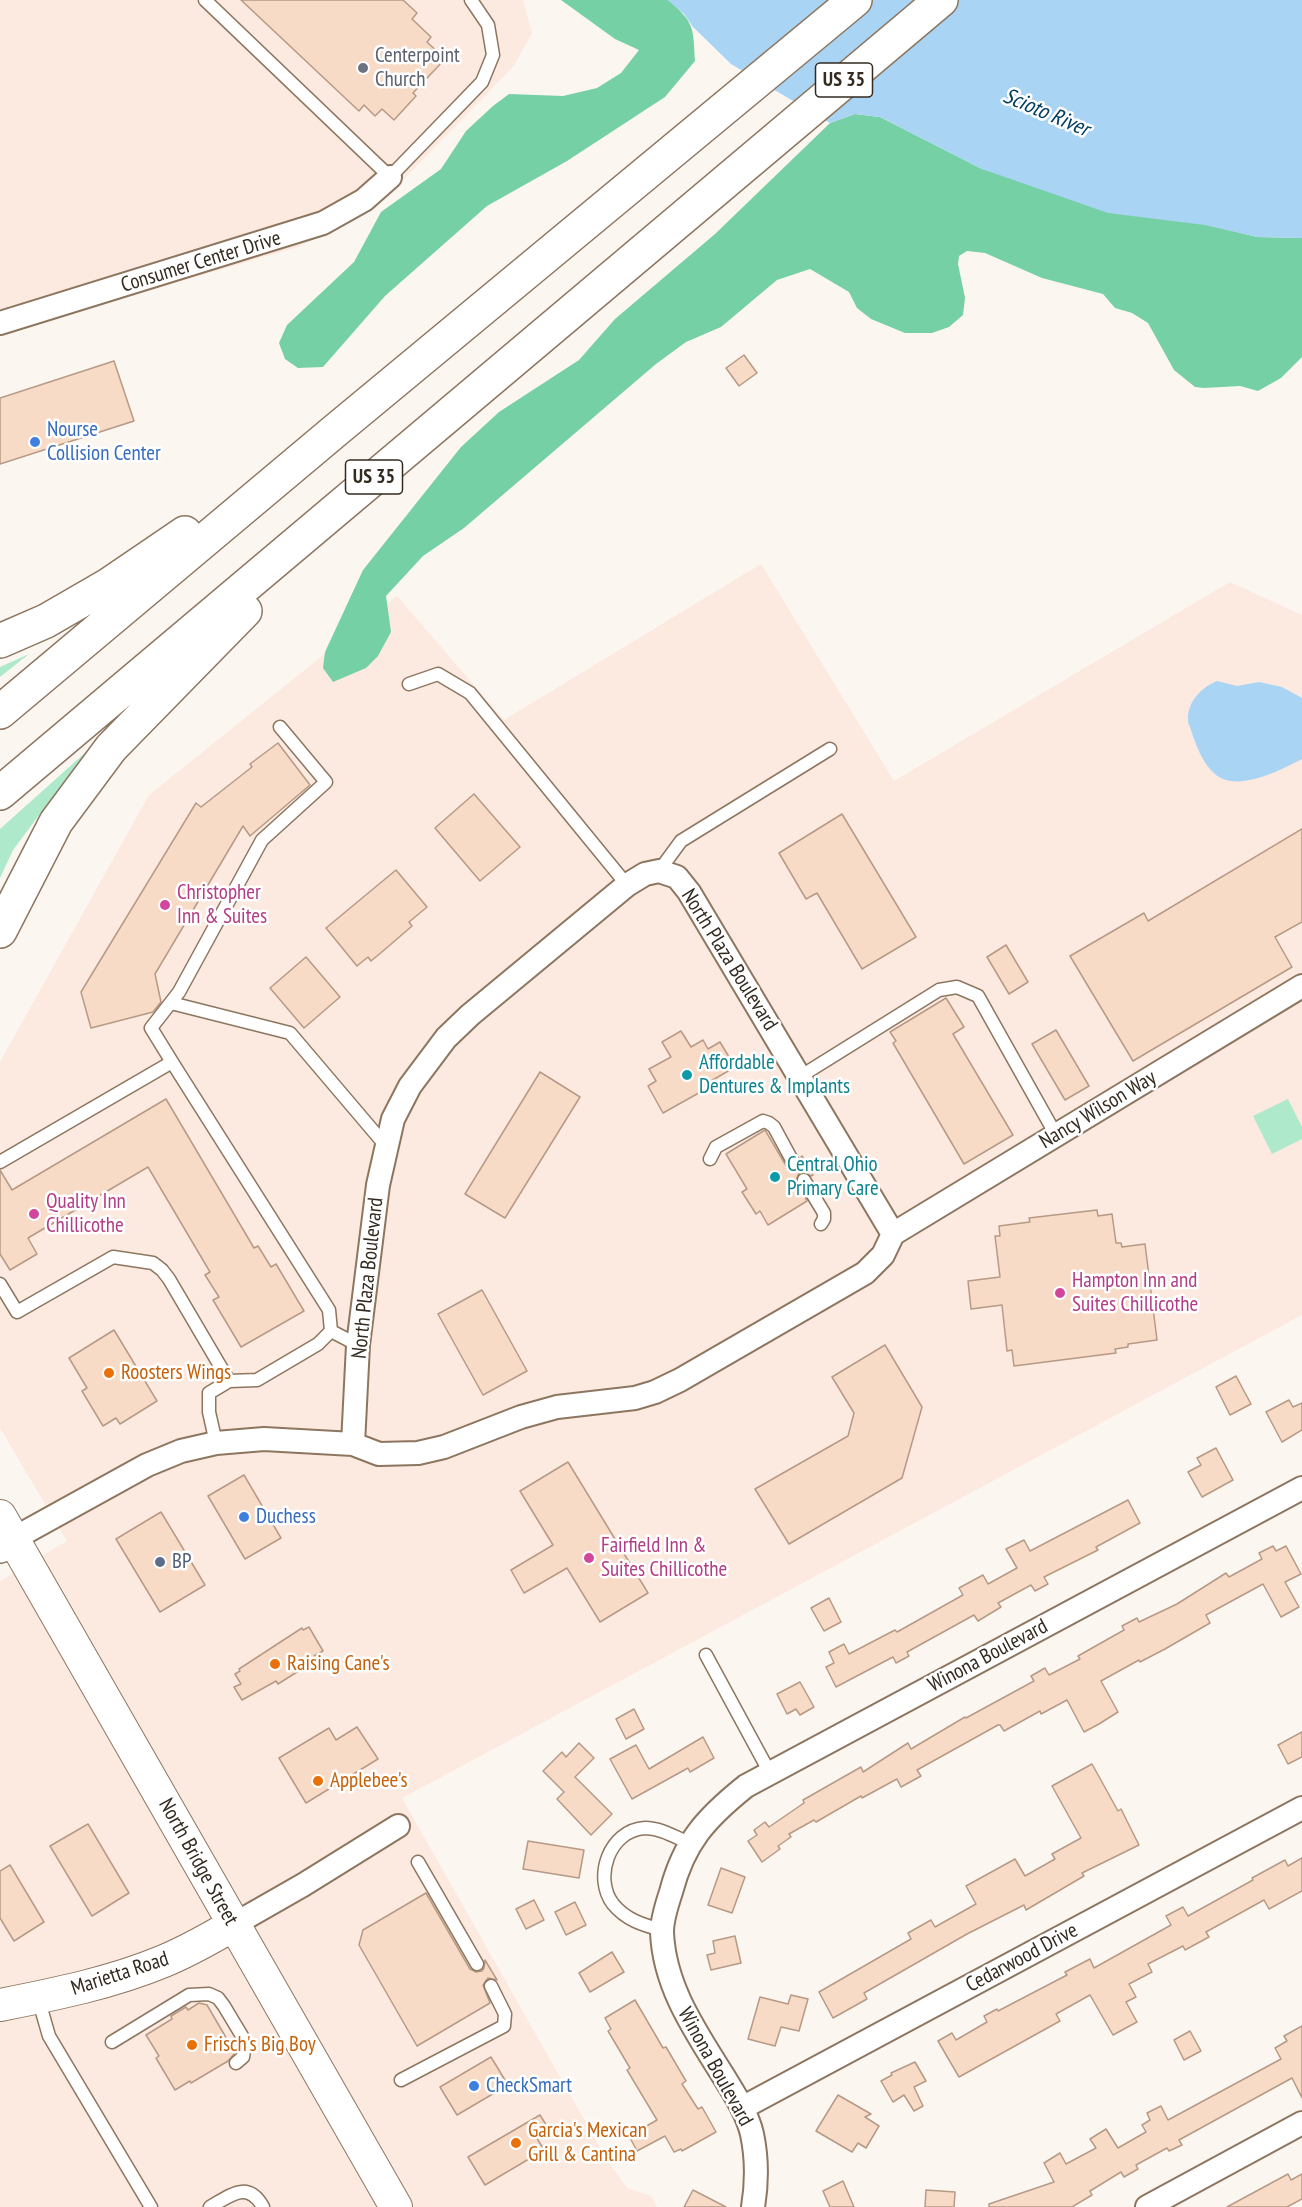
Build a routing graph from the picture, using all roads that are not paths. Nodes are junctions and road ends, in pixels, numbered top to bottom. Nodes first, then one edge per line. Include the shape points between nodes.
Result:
1 (205, 0) edge
2 (471, 0) edge
3 (855, 0) edge
4 (940, 0) edge
5 (390, 177) junction
6 (0, 323) edge
7 (336, 430) junction
8 (416, 441) junction
9 (0, 641) edge
10 (409, 684) dead end
11 (0, 712) edge
12 (280, 727) dead end
13 (830, 749) dead end
14 (0, 794) edge
15 (659, 871) junction
16 (627, 885) junction
17 (0, 931) edge
18 (1302, 986) edge
19 (171, 1003) junction
20 (172, 1062) junction
21 (801, 1076) junction
22 (1056, 1135) junction
23 (386, 1146) junction
24 (710, 1159) dead end
25 (793, 1161) dead end
26 (0, 1162) edge
27 (804, 1180) dead end
28 (821, 1224) dead end
29 (893, 1234) junction
30 (0, 1284) edge
31 (330, 1331) junction
32 (358, 1345) junction
33 (229, 1381) junction
34 (216, 1443) junction
35 (352, 1444) junction
36 (1302, 1488) edge
37 (4, 1534) edge
38 (706, 1655) dead end
39 (770, 1773) junction
40 (1302, 1808) edge
41 (398, 1826) dead end
42 (689, 1843) junction
43 (418, 1862) dead end
44 (233, 1925) junction
45 (662, 1930) junction
46 (477, 1964) dead end
47 (491, 1986) dead end
48 (38, 1998) junction
49 (0, 2005) edge
50 (112, 2043) dead end
51 (236, 2063) dead end
52 (401, 2080) dead end
53 (742, 2108) junction
54 (1302, 2123) edge
55 (151, 2207) edge
56 (210, 2207) edge
57 (263, 2207) edge
58 (396, 2207) edge
59 (753, 2207) edge
60 (1147, 2207) edge

1 - 5 lane
2 - 5 lane via 488,25 493,55 482,82
3 - 7 highway, US 35
4 - 8 highway, US 35
5 - 6 street, Consumer Center Drive via 364,200 323,223
7 - 9 highway via 110,584 46,621
7 - 11 highway, US 35
8 - 14 highway, US 35
8 - 17 highway via 111,748 56,822
10 - 16 lane via 438,674 471,693
12 - 19 lane via 326,783 262,840
13 - 15 lane via 681,841
15 - 16 street, North Plaza Boulevard
15 - 21 street, North Plaza Boulevard via 677,877 689,892
16 - 23 street, North Plaza Boulevard via 446,1038 410,1086 393,1119
18 - 22 street, Nancy Wilson Way
19 - 20 lane via 151,1028
19 - 23 lane via 290,1033
20 - 26 lane
20 - 31 lane via 329,1310
21 - 22 lane via 939,990 957,987 978,996
21 - 29 street, North Plaza Boulevard
22 - 29 street, Nancy Wilson Way
23 - 32 street, North Plaza Boulevard
24 - 25 lane via 716,1147 764,1121 774,1128
27 - 28 lane via 824,1213
29 - 35 street via 883,1255 865,1274 654,1392 635,1398 557,1407 418,1453 379,1454
30 - 33 lane via 17,1312 113,1257 153,1263 169,1279
31 - 32 lane
31 - 33 lane via 318,1344 257,1380
32 - 35 street, North Plaza Boulevard
33 - 34 lane via 209,1393
34 - 35 street via 264,1439
34 - 37 street via 181,1451 147,1465
36 - 39 street, Winona Boulevard
37 - 44 main road, North Bridge Street
38 - 39 lane
39 - 42 street, Winona Boulevard via 723,1805
40 - 53 street, Cedarwood Drive
41 - 44 street
42 - 45 street, Winona Boulevard via 676,1872
42 - 45 lane via 646,1828 622,1839 606,1861 606,1892 614,1905 639,1924
43 - 46 lane
44 - 48 main road, Marietta Road via 164,1961
44 - 58 main road, North Bridge Street
45 - 53 street, Winona Boulevard via 672,1987
47 - 52 lane via 505,2014 504,2026
48 - 49 main road, Marietta Road
48 - 55 lane via 48,2036
50 - 51 lane via 189,1995 209,1994 218,1998 242,2036 245,2051
53 - 59 street, Winona Boulevard via 752,2134 756,2166
54 - 60 street
56 - 57 lane via 247,2191 258,2197

